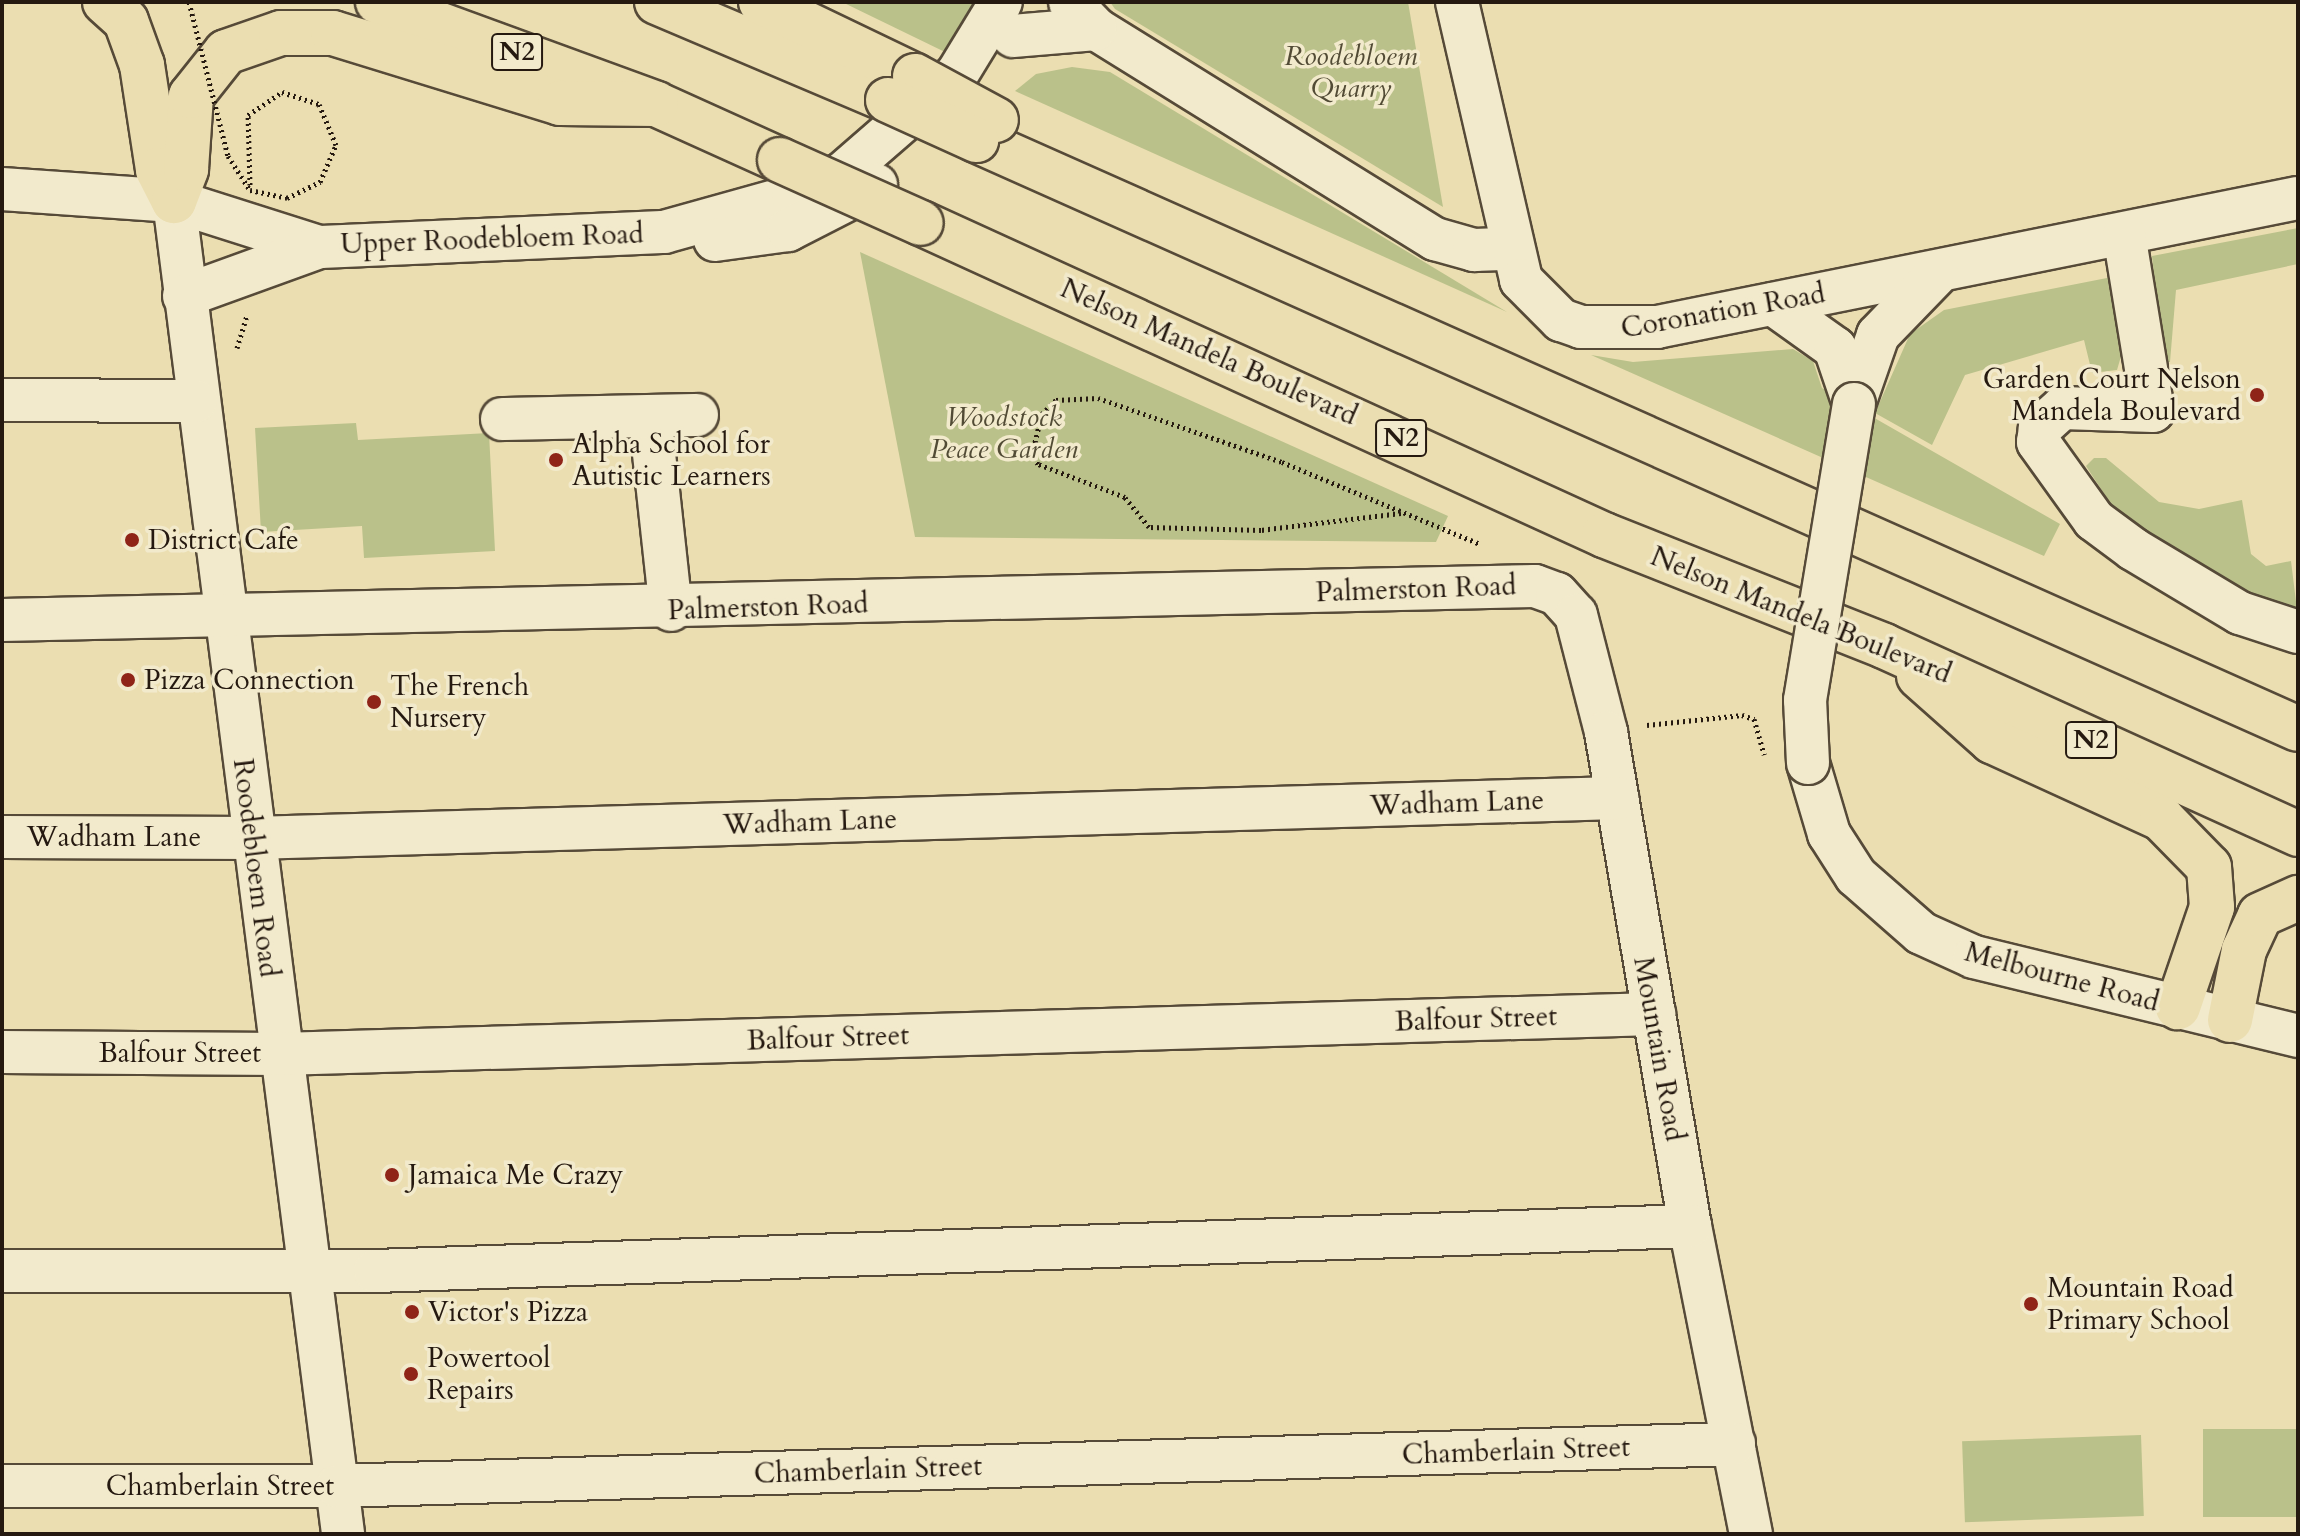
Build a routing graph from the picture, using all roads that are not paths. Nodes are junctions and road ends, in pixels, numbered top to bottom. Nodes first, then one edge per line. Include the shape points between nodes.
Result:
1 (105, 2) edge
2 (378, 2) edge
3 (657, 2) edge
4 (761, 2) edge
5 (1457, 2) edge
6 (1014, 13) edge
7 (1083, 16) edge
8 (901, 88) junction
9 (656, 104) junction
10 (2, 189) edge
11 (2298, 198) edge
12 (174, 201) junction
13 (2124, 234) junction
14 (319, 247) junction
15 (1509, 249) junction
16 (1937, 274) junction
17 (184, 296) junction
18 (1773, 304) junction
19 (2, 400) edge
20 (196, 401) junction
21 (1854, 404) junction
22 (697, 415) dead end
23 (650, 417) junction
24 (502, 419) dead end
25 (1535, 586) joint
26 (671, 610) junction
27 (2, 620) edge
28 (224, 621) junction
29 (2298, 632) edge
30 (1884, 646) junction
31 (2298, 729) edge
32 (1617, 798) junction
33 (2298, 834) edge
34 (2, 837) edge
35 (253, 838) junction
36 (2298, 898) edge
37 (2178, 1007) junction
38 (1654, 1014) junction
39 (2230, 1020) junction
40 (2298, 1036) edge
41 (2, 1052) edge
42 (280, 1054) junction
43 (1690, 1226) junction
44 (2, 1271) edge
45 (309, 1272) junction
46 (1734, 1444) junction
47 (2, 1486) edge
48 (337, 1486) junction
49 (343, 1534) edge
50 (1751, 1534) edge

1 - 12 highway via 126,21 142,65 158,170
2 - 9 highway, Nelson Mandela Boulevard / N2
3 - 8 highway
4 - 8 highway
5 - 15 street, Coronation Road
6 - 7 street
6 - 14 street, Upper Roodebloem Road via 956,115 871,188 814,220 751,240 664,232
7 - 15 street via 1435,239 1474,250
8 - 31 highway, bridge via 1103,191 1640,442
9 - 12 highway via 560,103 333,33 281,33 226,52 191,96 186,169
9 - 30 highway, Nelson Mandela Boulevard / N2, bridge via 1604,535
10 - 12 street, Upper Roodebloem Road
11 - 13 street, Coronation Road
12 - 14 street, Upper Roodebloem Road
12 - 17 street, Roodebloem Road
13 - 16 street, Coronation Road
13 - 29 street via 2153,411 2062,408 2040,428 2038,442 2094,520 2133,549 2240,613
14 - 17 street, Upper Roodebloem Road
15 - 18 street, Coronation Road via 1532,297 1581,327 1657,327
16 - 18 street, Coronation Road
16 - 21 street, Melbourne Road via 1878,335
17 - 20 street, Roodebloem Road
18 - 21 street, Melbourne Road via 1835,348
19 - 20 street
20 - 28 street, Roodebloem Road
21 - 37 street, Melbourne Road, bridge via 1805,700 1808,763 1829,834 1884,907 1921,933 1974,957
22 - 23 street
23 - 24 street
23 - 26 street
25 - 26 street, Palmerston Road
25 - 32 street, Mountain Road via 1557,594 1576,615
26 - 28 street, Palmerston Road
27 - 28 street, Palmerston Road
28 - 35 street, Roodebloem Road
30 - 33 highway, Nelson Mandela Boulevard / N2
30 - 37 highway via 1992,741 2162,819 2209,867 2212,907
32 - 35 street, Wadham Lane
32 - 38 street, Mountain Road
34 - 35 street, Wadham Lane
35 - 42 street, Roodebloem Road
36 - 39 highway via 2260,915 2244,950
37 - 39 street, Melbourne Road
38 - 42 street, Balfour Street
38 - 43 street, Mountain Road
39 - 40 street, Melbourne Road
41 - 42 street, Balfour Street
42 - 45 street, Roodebloem Road
43 - 45 street
43 - 46 street, Mountain Road
44 - 45 street
45 - 48 street, Roodebloem Road
46 - 48 street, Chamberlain Street
46 - 50 street, Mountain Road
47 - 48 street, Chamberlain Street
48 - 49 street, Roodebloem Road

